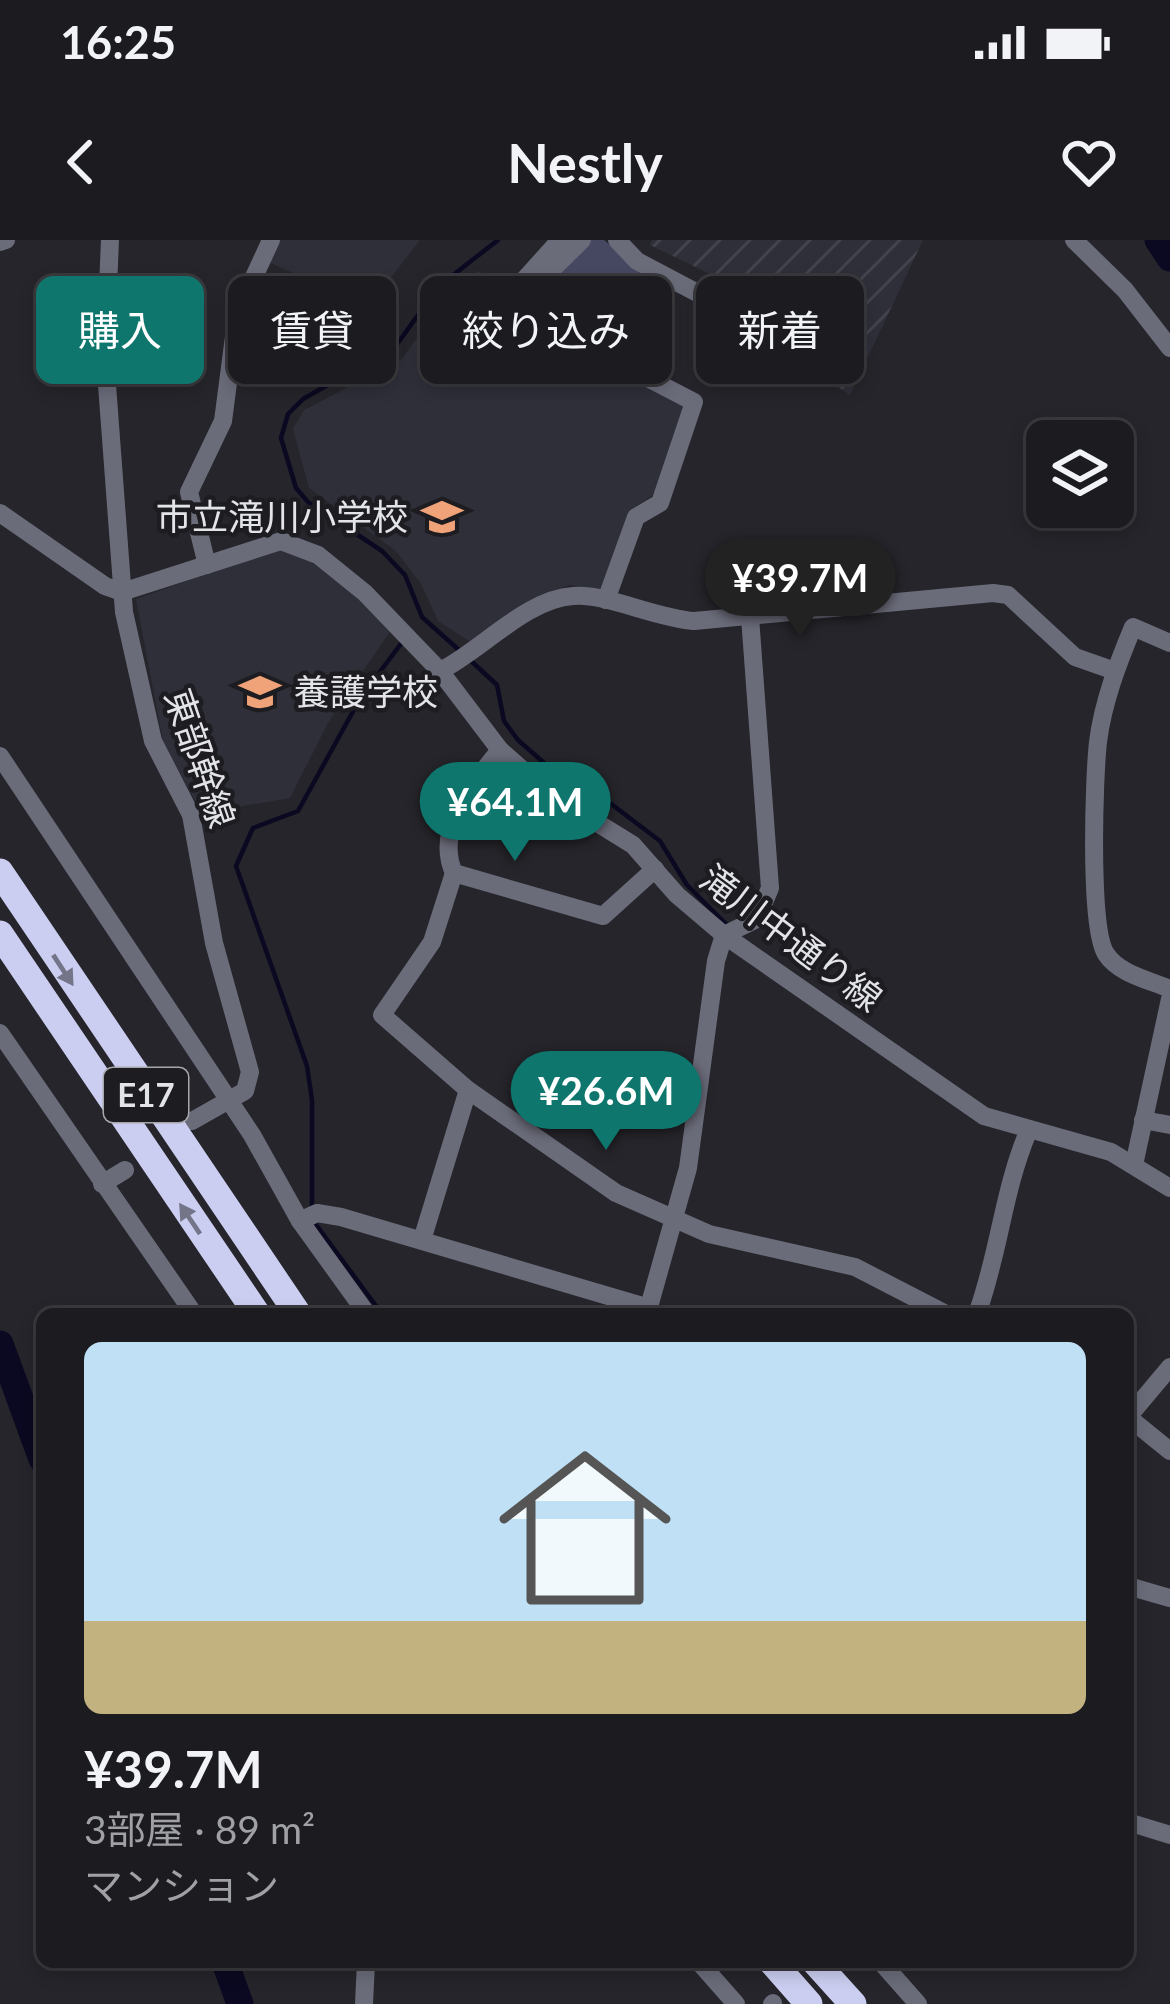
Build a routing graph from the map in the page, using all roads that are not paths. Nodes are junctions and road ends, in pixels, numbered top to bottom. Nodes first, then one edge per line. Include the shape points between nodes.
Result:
1 (110, 240) edge
2 (271, 240) edge
3 (560, 240) edge
4 (582, 240) edge
5 (616, 240) edge
6 (1074, 240) edge
7 (528, 276) edge
8 (545, 276) edge
9 (696, 292) edge
10 (1170, 348) edge
11 (659, 384) edge
12 (0, 513) edge
13 (206, 565) junction
14 (122, 592) junction
15 (606, 600) junction
16 (750, 617) junction
17 (1170, 643) edge
18 (440, 671) junction
19 (1115, 671) junction
20 (500, 750) junction
21 (0, 756) edge
22 (656, 869) junction
23 (0, 872) edge
24 (454, 874) junction
25 (0, 934) edge
26 (724, 935) junction
27 (1170, 989) edge
28 (1170, 999) edge
29 (0, 1033) edge
30 (468, 1090) junction
31 (230, 1100) junction
32 (1143, 1120) junction
33 (192, 1121) dead end
34 (1170, 1125) edge
35 (1028, 1132) junction
36 (1134, 1165) junction
37 (125, 1170) dead end
38 (102, 1184) junction
39 (1170, 1188) edge
40 (308, 1217) junction
41 (675, 1223) junction
42 (422, 1240) junction
43 (190, 1308) edge
44 (253, 1308) edge
45 (294, 1308) edge
46 (363, 1308) edge
47 (638, 1308) edge
48 (649, 1308) edge
49 (934, 1308) edge
50 (979, 1308) edge
51 (1170, 1367) edge
52 (1134, 1410) edge
53 (1134, 1422) edge
54 (1170, 1451) edge
55 (1134, 1588) edge
56 (1170, 1598) edge
57 (1134, 1824) edge
58 (1170, 1835) edge
59 (366, 1968) edge
60 (704, 1968) edge
61 (777, 1968) edge
62 (820, 1968) edge
63 (886, 1968) edge
64 (364, 2004) edge
65 (736, 2004) edge
66 (809, 2004) edge
67 (853, 2004) edge
68 (918, 2004) edge

1 - 14 street, 東部幹線 via 104,341
2 - 13 street via 237,314 223,421 189,492
3 - 7 street
4 - 8 street
5 - 9 street via 637,261
6 - 10 street
11 - 15 street via 694,402 660,503 636,517
12 - 14 street
13 - 14 street, 滝川中通り線
13 - 18 street, 滝川中通り線 via 281,541 302,546
14 - 31 street, 東部幹線 via 153,741 191,815 214,943 248,1062 245,1091
15 - 16 street via 658,618
15 - 18 street via 572,596 537,607
16 - 19 street via 1008,595 1075,657
16 - 26 street via 770,888 757,919
17 - 19 street via 1133,627
18 - 20 street, 滝川中通り線
19 - 27 street via 1098,742 1100,939 1125,971
20 - 22 street, 滝川中通り線
20 - 24 street via 454,818
21 - 31 street
22 - 24 street via 603,916
22 - 26 street, 滝川中通り線
23 -> 45 highway, E17
24 - 30 street via 432,942 382,1016
44 -> 25 highway, E17
26 - 35 street, 滝川中通り線 via 952,1098
26 - 41 street
28 - 32 street
29 - 38 street
30 - 41 street via 616,1193
30 - 42 street
31 - 33 street
31 - 40 street
32 - 34 street
32 - 36 street
35 - 36 street, 滝川中通り線 via 1082,1142
35 - 50 street via 1010,1174
36 - 39 street, 滝川中通り線
37 - 38 street
38 - 43 street
40 - 42 street
40 - 46 street
41 - 48 street
41 - 49 street via 855,1267
42 - 47 street
51 - 52 street
53 - 54 street
55 - 56 street
57 - 58 street
59 - 64 street
60 - 65 street
61 - 66 highway
62 - 67 highway
63 - 68 street

